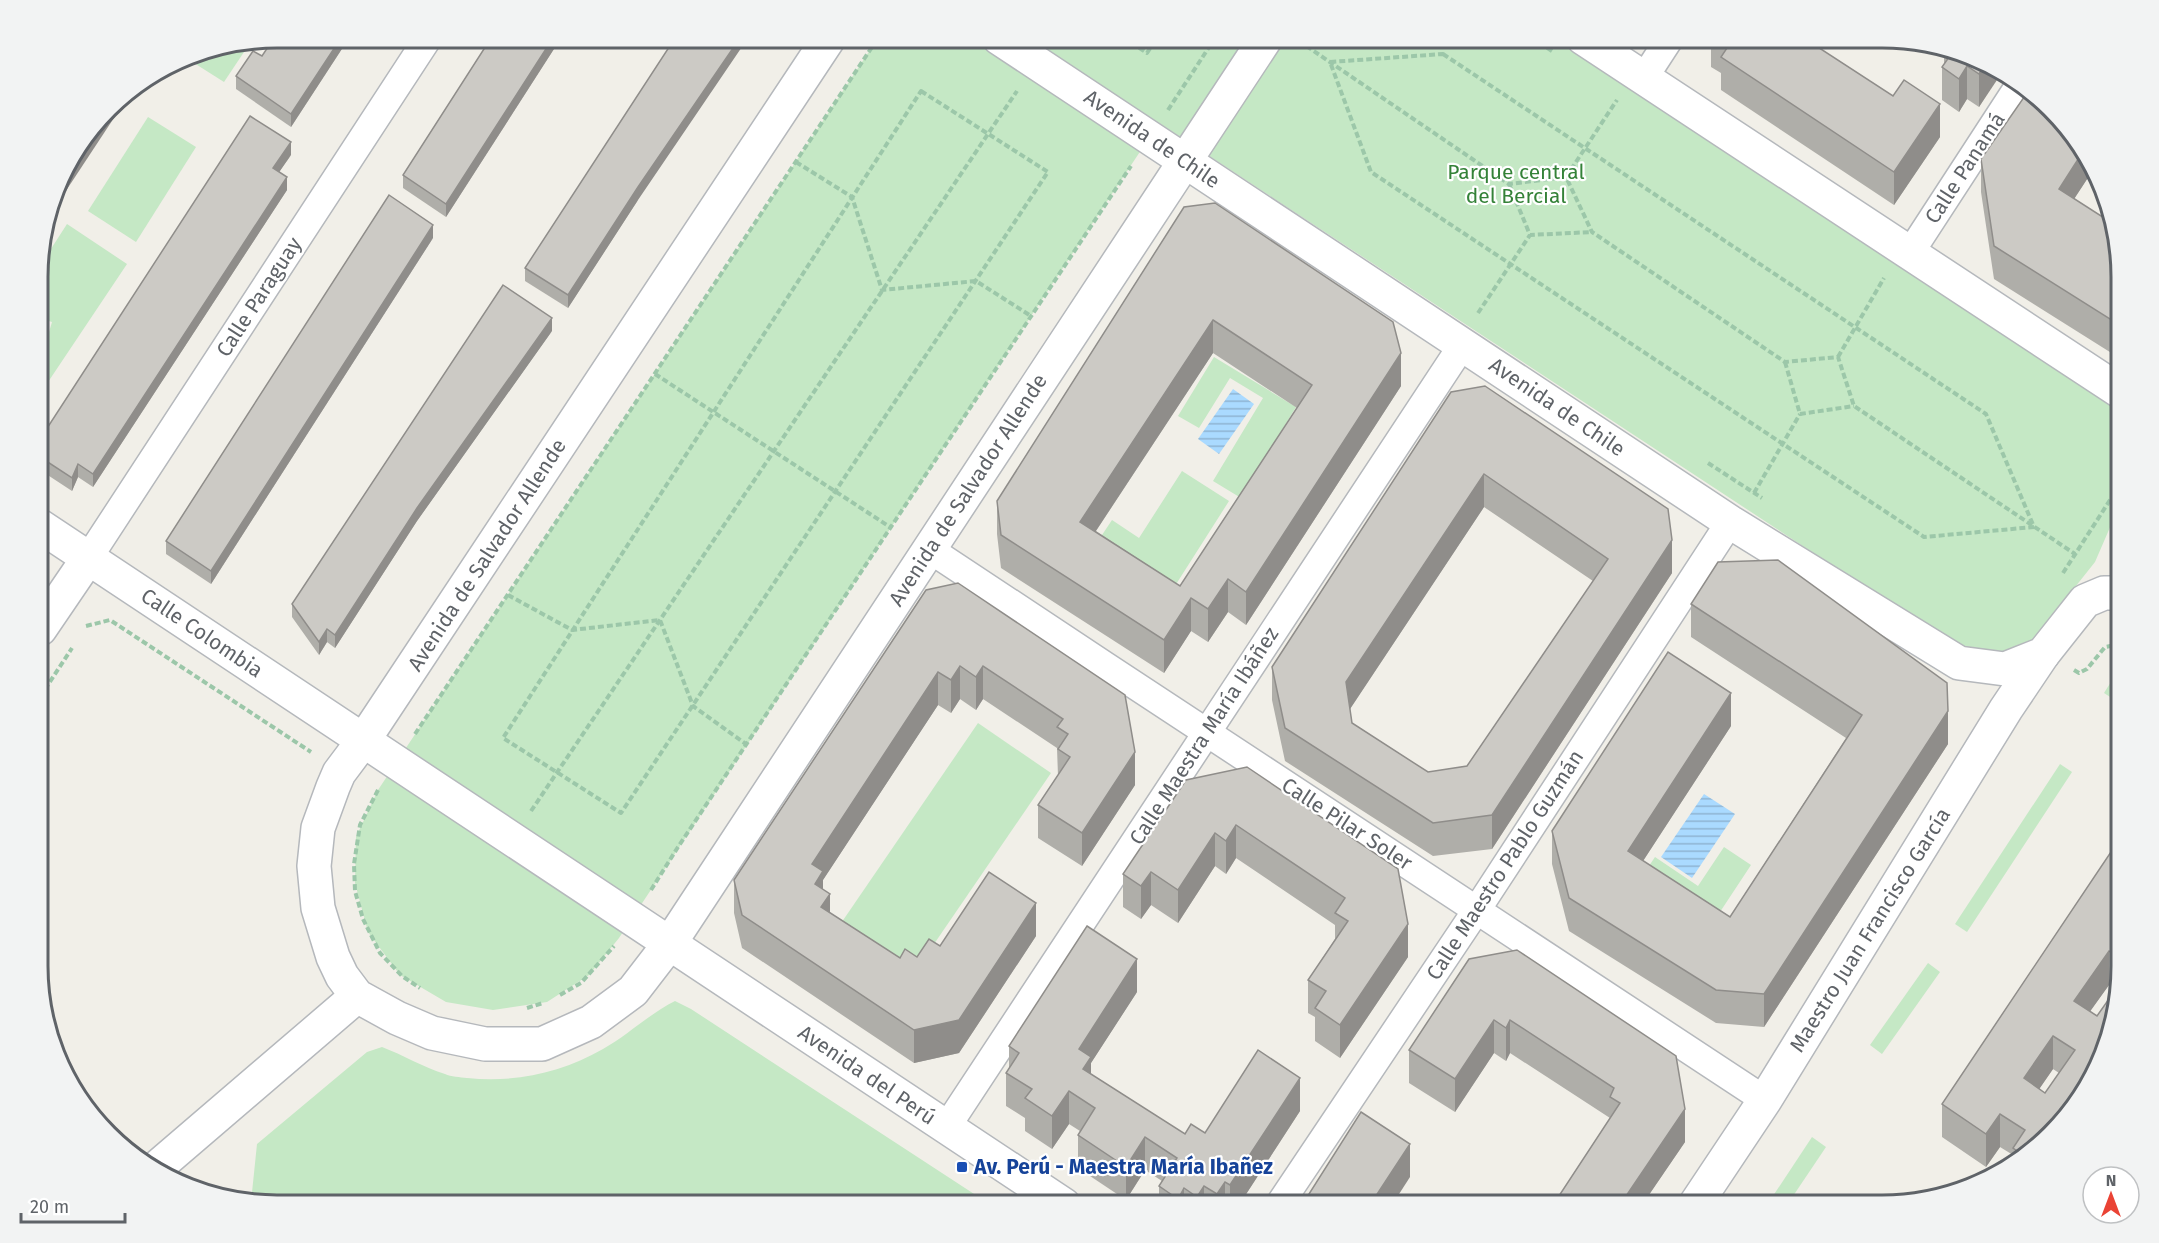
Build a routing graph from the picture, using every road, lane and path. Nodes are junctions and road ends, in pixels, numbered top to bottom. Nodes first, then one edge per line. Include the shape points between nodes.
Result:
1 (421, 48) edge
2 (822, 48) edge
3 (871, 48) edge
4 (1015, 48) edge
5 (1139, 48) edge
6 (1150, 48) edge
7 (1208, 48) edge
8 (1259, 48) edge
9 (1308, 48) edge
10 (1593, 48) edge
11 (1662, 48) edge
12 (1037, 62) junction
13 (1330, 62) junction
14 (1632, 87) junction
15 (2015, 91) edge
16 (1158, 125) junction
17 (1203, 133) junction
18 (988, 134) junction
19 (1585, 148) junction
20 (796, 162) junction
21 (1184, 162) junction
22 (1566, 177) junction
23 (1509, 184) junction
24 (852, 197) junction
25 (1592, 232) junction
26 (1530, 235) junction
27 (1899, 262) junction
28 (1511, 265) junction
29 (976, 281) junction
30 (882, 290) junction
31 (1469, 306) dead end
32 (1031, 316) junction
33 (1855, 327) junction
34 (1462, 344) junction
35 (1838, 357) junction
36 (1785, 362) junction
37 (655, 374) junction
38 (2111, 386) edge
39 (1854, 406) junction
40 (714, 412) junction
41 (1800, 414) junction
42 (1783, 444) junction
43 (774, 451) junction
44 (1705, 460) dead end
45 (835, 492) junction
46 (1754, 493) junction
47 (2111, 498) edge
48 (1764, 499) dead end
49 (1730, 522) junction
50 (890, 527) junction
51 (2034, 527) junction
52 (48, 532) edge
53 (929, 549) junction
54 (2075, 554) junction
55 (89, 558) junction
56 (2057, 582) dead end
57 (2111, 593) edge
58 (508, 595) junction
59 (48, 616) edge
60 (660, 620) junction
61 (572, 630) junction
62 (81, 634) dead end
63 (75, 643) dead end
64 (2043, 654) junction
65 (2005, 669) junction
66 (48, 684) edge
67 (693, 706) junction
68 (2006, 709) junction
69 (1205, 733) junction
70 (363, 741) junction
71 (746, 744) junction
72 (557, 772) junction
73 (339, 773) junction
74 (387, 777) junction
75 (513, 839) junction
76 (1478, 908) junction
77 (634, 920) junction
78 (670, 944) junction
79 (428, 994) dead end
80 (357, 996) junction
81 (557, 997) dead end
82 (548, 1002) dead end
83 (521, 1009) dead end
84 (1766, 1100) junction
85 (946, 1128) junction
86 (162, 1163) edge
87 (1049, 1195) edge
88 (1286, 1195) edge
89 (1702, 1195) edge

1 - 55 street, Calle Paraguay
2 - 70 street, Avenida de Salvador Allende
3 - 20 path
4 - 12 street, Avenida de Chile
5 - 6 path via 1147,53
7 - 16 path
8 - 17 street, Avenida de Salvador Allende
9 - 13 path
10 - 14 street
11 - 14 street
12 - 16 street, Avenida de Chile
12 - 18 path
13 - 19 path via 1443,54
13 - 23 path
13 - 28 path via 1371,172
14 - 19 path
14 - 27 street
15 - 27 street, Calle Panamá
16 - 17 path
16 - 21 street, Avenida de Chile
16 - 32 path
17 - 21 street, Avenida de Salvador Allende
18 - 24 path via 921,91
18 - 29 path via 1048,172
18 - 30 path
19 - 22 path
19 - 33 path
20 - 24 path
20 - 37 path
21 - 34 street, Avenida de Chile
21 - 53 street, Avenida de Salvador Allende
22 - 23 path
22 - 25 path
23 - 26 path
24 - 30 path
24 - 40 path
25 - 26 path
25 - 36 path
26 - 28 path
27 - 33 path
27 - 38 street
28 - 31 path via 1479,313
28 - 42 path
29 - 30 path
29 - 32 path
29 - 45 path
30 - 43 path
32 - 50 path
33 - 35 path
33 - 51 path via 1986,414
34 - 49 street, Avenida de Chile
34 - 69 street, Calle Maestra María Ibáñez
35 - 36 path
35 - 39 path
36 - 41 path
37 - 40 path
37 - 58 path
39 - 41 path
39 - 51 path
40 - 43 path
40 - 61 path
41 - 42 path
42 - 46 path
42 - 51 path via 1924,537
43 - 45 path
43 - 60 path
44 - 46 path
45 - 50 path
45 - 67 path
46 - 48 path
47 - 54 path
49 - 65 street, Avenida de Chile via 1959,663
49 - 76 street, Calle Maestro Pablo Guzmán
50 - 71 path
51 - 54 path
52 - 55 street, Calle Colombia
53 - 69 street, Calle Pilar Soler
53 - 78 street, Avenida de Salvador Allende
54 - 56 path
55 - 59 street
55 - 70 street, Calle Colombia
57 - 64 street, Avenida de Chile via 2085,602
58 - 61 path
58 - 74 path
60 - 61 path
60 - 67 path
60 - 72 path
61 - 72 path via 503,738
62 - 73 path via 87,625 110,620
63 - 66 path
64 - 65 street, Avenida de Chile
64 - 68 street, Maestro Juan Francisco García
65 - 68 street
67 - 71 path
67 - 72 path via 621,813
68 - 84 street, Maestro Juan Francisco García
69 - 76 street, Calle Pilar Soler
69 - 85 street, Calle Maestra María Ibáñez
70 - 73 street, Avenida de Salvador Allende
70 - 74 street
71 - 77 path
72 - 75 path
73 - 74 path
73 - 80 street, Avenida de Salvador Allende via 318,828 314,866 318,908 333,957
74 - 75 street
74 - 79 path via 360,825 354,864 355,891 363,919 380,953 402,976
75 - 77 street
76 - 84 street, Calle Pilar Soler
76 - 88 street, Calle Maestro Pablo Guzmán
77 - 78 street
77 - 81 path via 581,983
78 - 80 street, Avenida de Salvador Allende via 633,992 591,1022 542,1044 485,1044 432,1033
78 - 85 street, Avenida del Perú
80 - 86 street
82 - 83 path
84 - 89 street, Maestro Juan Francisco García
85 - 87 street, Avenida del Perú

